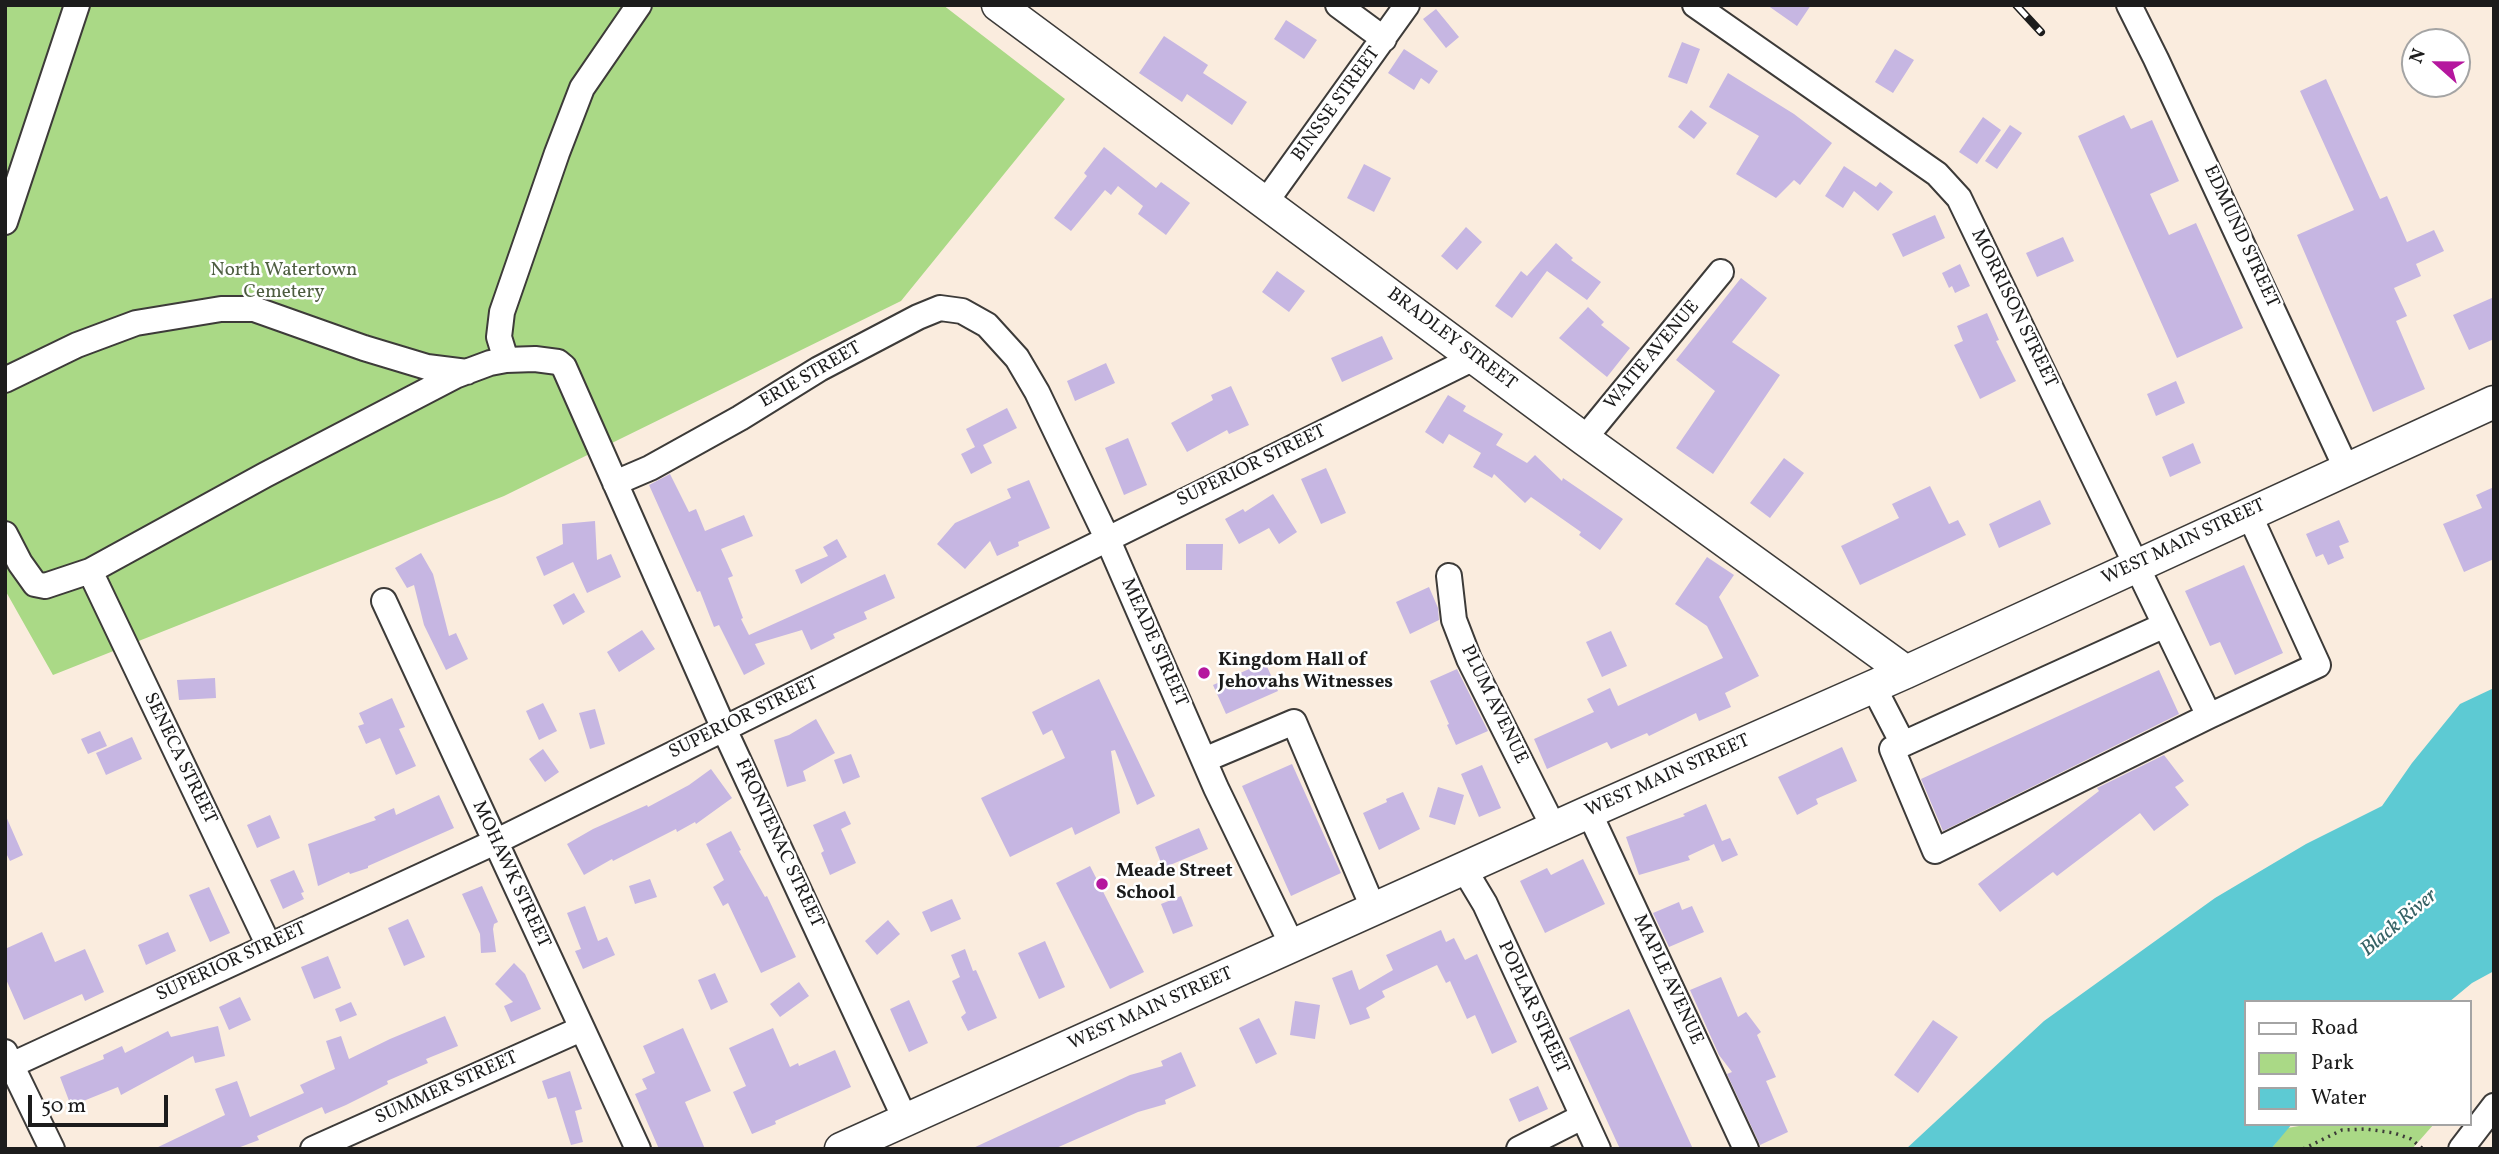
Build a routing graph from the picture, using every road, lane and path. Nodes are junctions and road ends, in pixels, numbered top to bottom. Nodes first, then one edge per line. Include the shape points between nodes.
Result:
1 (77, 5) edge
2 (639, 5) edge
3 (998, 5) edge
4 (1338, 5) edge
5 (1407, 5) edge
6 (1695, 5) edge
7 (2129, 5) edge
8 (1384, 39) junction
9 (1265, 203) junction
10 (5, 222) edge
11 (1721, 272) dead end
12 (1004, 344) joint
13 (1476, 357) junction
14 (506, 360) junction
15 (468, 372) junction
16 (5, 380) edge
17 (2494, 402) edge
18 (1584, 439) junction
19 (2347, 470) junction
20 (615, 484) junction
21 (2249, 514) junction
22 (5, 534) edge
23 (1107, 538) junction
24 (2136, 565) junction
25 (90, 571) junction
26 (1449, 576) dead end
27 (384, 601) dead end
28 (2165, 625) junction
29 (1906, 672) junction
30 (1873, 687) junction
31 (2209, 716) junction
32 (724, 729) junction
33 (1903, 744) junction
34 (1204, 760) junction
35 (1589, 812) junction
36 (1554, 828) junction
37 (495, 842) junction
38 (1464, 869) junction
39 (1374, 910) junction
40 (269, 946) junction
41 (1293, 947) junction
42 (581, 1029) junction
43 (7, 1061) edge
44 (2494, 1106) edge
45 (1583, 1117) junction
46 (906, 1121) junction
47 (52, 1149) edge
48 (313, 1149) edge
49 (638, 1149) edge
50 (842, 1149) edge
51 (1519, 1149) edge
52 (1598, 1149) edge
53 (1746, 1149) edge
54 (2303, 1149) edge
55 (2423, 1149) edge
56 (2461, 1149) edge

1 - 10 street
2 - 14 street via 582,88 557,153 502,312 499,337
3 - 9 main road, BRADLEY STREET
4 - 8 street
5 - 8 street, BINSSE STREET
6 - 24 street, MORRISON STREET via 1937,174 1959,198
7 - 19 street, EDMUND STREET
8 - 9 street, BINSSE STREET
9 - 13 main road, BRADLEY STREET
11 - 18 street, WAITE AVENUE
12 - 20 street, ERIE STREET via 987,325 962,311 940,308 819,369
12 - 23 street, MEADE STREET via 1037,393
13 - 18 main road, BRADLEY STREET
13 - 23 street, SUPERIOR STREET
14 - 15 street
14 - 20 street, FRONTENAC STREET via 558,362 564,368
15 - 16 street via 427,367 254,309 220,309 136,323
15 - 25 street via 265,474
17 - 19 main road, WEST MAIN STREET
18 - 29 main road, BRADLEY STREET
19 - 21 main road, WEST MAIN STREET
20 - 32 street, FRONTENAC STREET
21 - 24 main road, WEST MAIN STREET
21 - 31 street via 2318,665
22 - 25 street via 35,584 45,586
23 - 32 street, SUPERIOR STREET
23 - 34 street, MEADE STREET
24 - 28 street, MORRISON STREET
24 - 29 main road, WEST MAIN STREET
25 - 40 street, SENECA STREET
26 - 36 street, PLUM AVENUE via 1454,620 1469,659
27 - 37 street, MOHAWK STREET
28 - 31 street, MORRISON STREET
28 - 33 street
29 - 30 main road, WEST MAIN STREET
30 - 33 street
30 - 35 main road, WEST MAIN STREET
31 - 33 street via 1935,851 1892,749
32 - 37 street, SUPERIOR STREET
32 - 46 street, FRONTENAC STREET
34 - 39 street via 1294,722
34 - 41 street, MEADE STREET
35 - 36 main road, WEST MAIN STREET
35 - 53 street, MAPLE AVENUE
36 - 38 main road, WEST MAIN STREET
37 - 40 street, SUPERIOR STREET
37 - 42 street, MOHAWK STREET
38 - 39 main road, WEST MAIN STREET
38 - 45 street, POPLAR STREET via 1485,904
39 - 41 main road, WEST MAIN STREET
40 - 43 street, SUPERIOR STREET
41 - 46 main road, WEST MAIN STREET
42 - 48 street, SUMMER STREET
42 - 49 street, MOHAWK STREET
43 - 47 street
44 - 56 street
45 - 51 street
45 - 52 street, POPLAR STREET
46 - 50 main road, WEST MAIN STREET
54 - 55 path via 2342,1130 2366,1129 2394,1133

